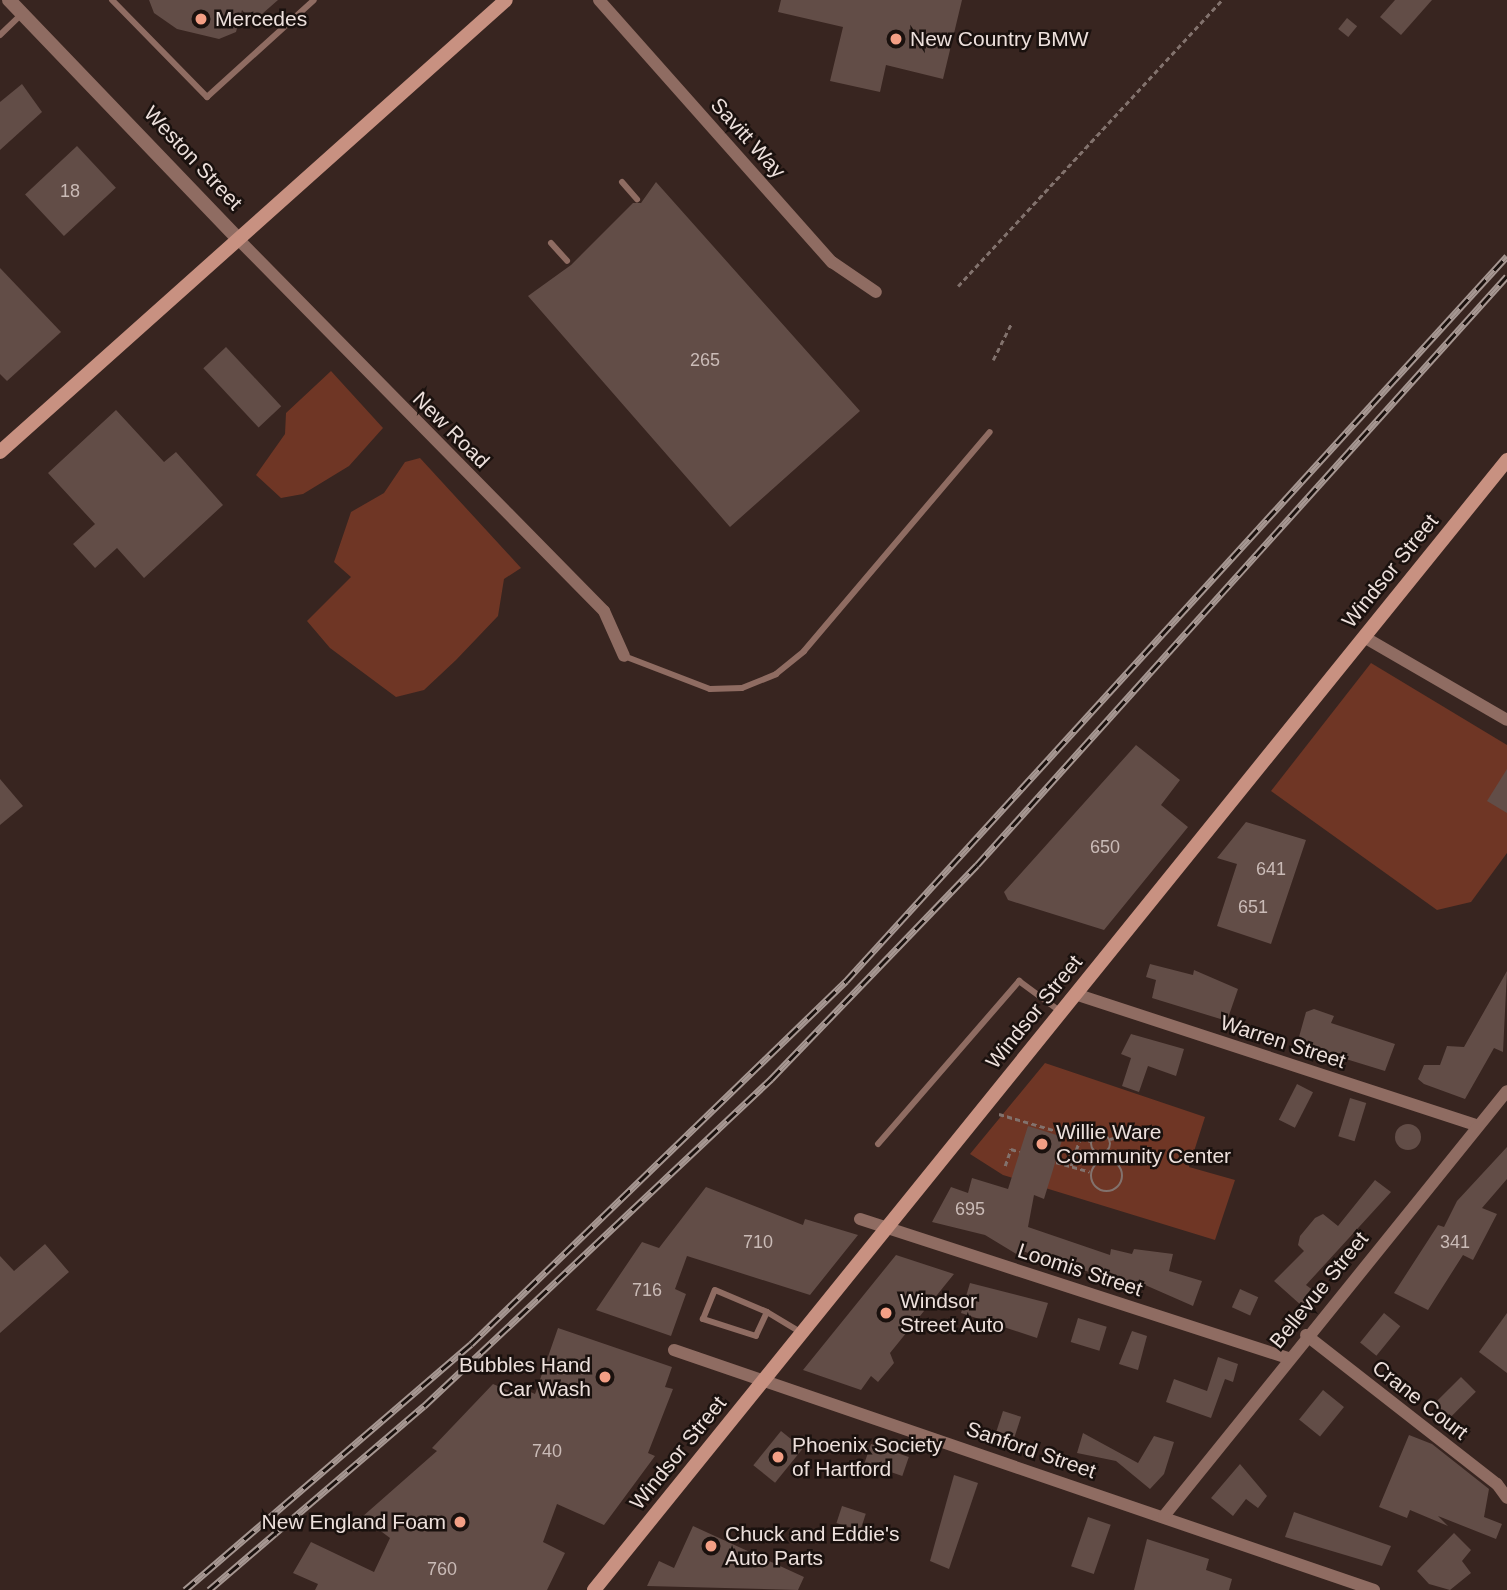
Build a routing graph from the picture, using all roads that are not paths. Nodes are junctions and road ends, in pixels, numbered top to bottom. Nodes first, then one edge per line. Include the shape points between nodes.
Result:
1 (9, 0) edge
2 (112, 0) edge
3 (314, 0) edge
4 (506, 0) edge
5 (599, 0) edge
6 (22, 13) junction
7 (0, 35) edge
8 (622, 182) dead end
9 (637, 199) dead end
10 (238, 239) junction
11 (551, 243) dead end
12 (567, 261) dead end
13 (876, 292) dead end
14 (990, 432) dead end
15 (0, 452) edge
16 (1507, 460) edge
17 (1364, 637) junction
18 (624, 656) joint
19 (1507, 720) edge
20 (1075, 994) junction
21 (1061, 1012) junction
22 (1507, 1091) edge
23 (1478, 1126) junction
24 (878, 1144) dead end
25 (860, 1219) dead end
26 (887, 1227) junction
27 (767, 1312) junction
28 (800, 1332) junction
29 (1306, 1335) junction
30 (674, 1350) dead end
31 (1288, 1358) junction
32 (763, 1381) junction
33 (1507, 1498) edge
34 (1164, 1516) junction
35 (594, 1590) edge
36 (1374, 1590) edge

1 - 6 street, Weston Street
2 - 3 lane via 208,97
4 - 10 main road
5 - 13 street, Savitt Way via 832,262
6 - 7 lane
6 - 10 street, Weston Street
8 - 9 lane
10 - 15 main road, Weston Street
10 - 18 street, New Road via 604,611
11 - 12 lane
14 - 18 lane via 804,651 776,674 742,688 710,688
16 - 17 main road, Windsor Street
17 - 19 street
17 - 20 main road, Windsor Street
20 - 21 main road, Windsor Street
20 - 23 street, Warren Street
21 - 24 lane via 1019,981
21 - 26 main road, Windsor Street
22 - 23 street, Bellevue Street
23 - 29 street, Bellevue Street
25 - 26 street, Loomis Street
26 - 28 main road, Windsor Street
26 - 31 street, Loomis Street
27 - 27 lane via 715,1290 703,1319 756,1336
27 - 28 lane
28 - 32 main road, Windsor Street
29 - 31 street, Bellevue Street
29 - 33 street, Crane Court via 1497,1484
30 - 32 street, Sanford Street
31 - 34 street, Bellevue Street
32 - 34 street, Sanford Street
32 - 35 main road, Windsor Street
34 - 36 street, Sanford Street

